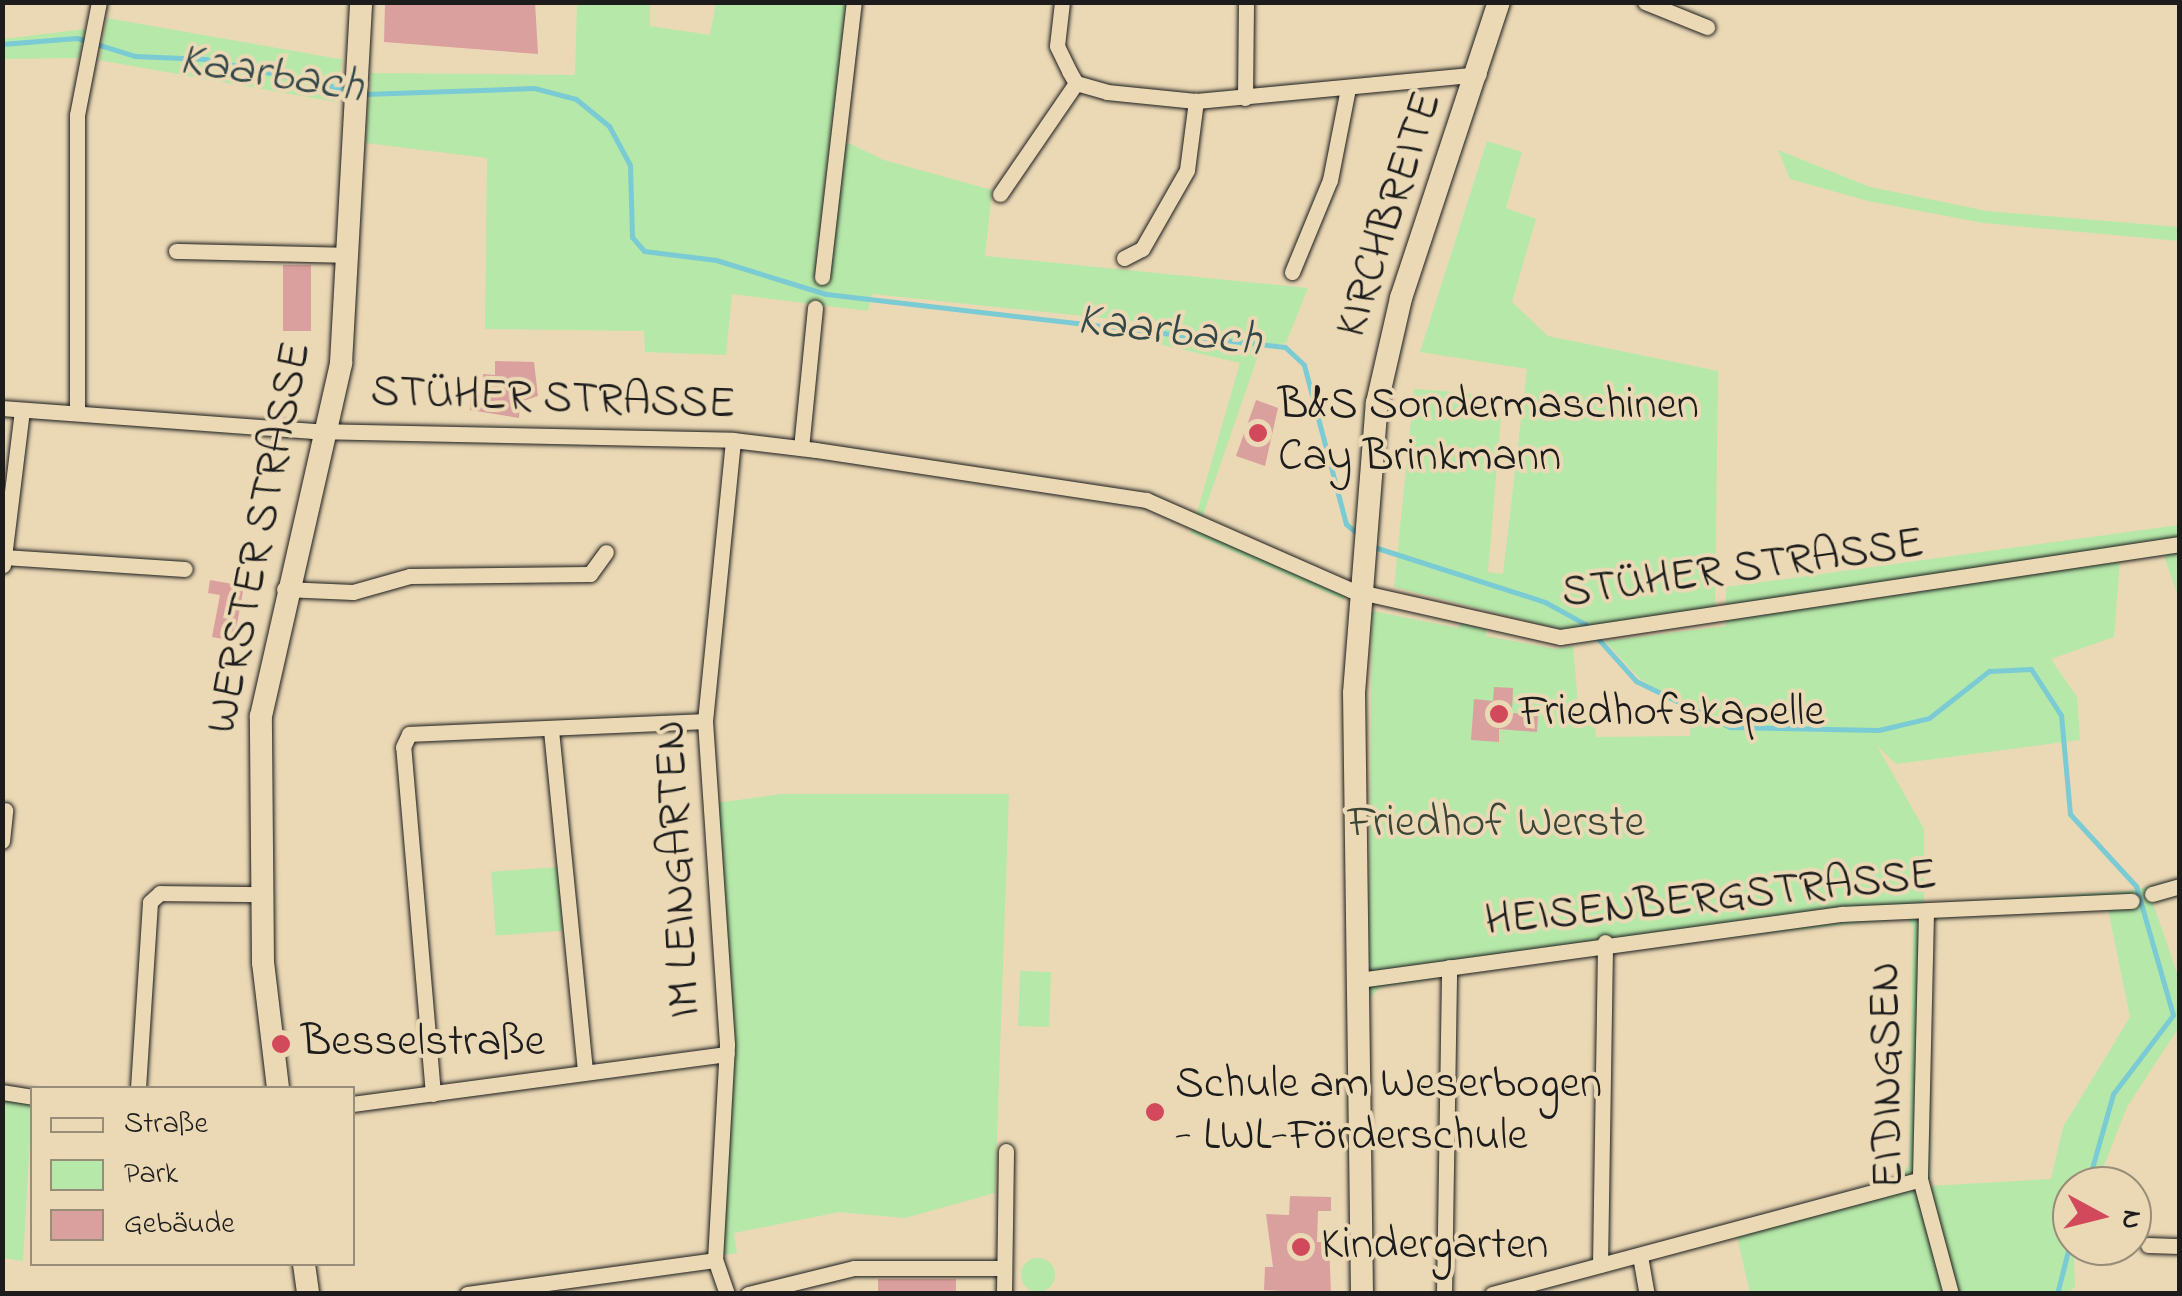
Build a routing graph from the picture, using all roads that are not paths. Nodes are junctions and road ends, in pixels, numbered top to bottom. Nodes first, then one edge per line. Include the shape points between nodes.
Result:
1 (99, 2) edge
2 (361, 2) edge
3 (854, 2) edge
4 (1062, 2) edge
5 (1246, 2) edge
6 (1499, 2) edge
7 (1645, 2) edge
8 (1707, 27) dead end
9 (1479, 74) junction
10 (1076, 83) junction
11 (1348, 88) junction
12 (1245, 98) junction
13 (1196, 101) junction
14 (1000, 194) dead end
15 (176, 251) dead end
16 (346, 255) junction
17 (1124, 258) dead end
18 (1292, 272) dead end
19 (822, 277) dead end
20 (815, 308) dead end
21 (2, 408) edge
22 (22, 410) junction
23 (77, 414) junction
24 (325, 431) junction
25 (733, 440) junction
26 (801, 448) junction
27 (2180, 544) edge
28 (606, 552) dead end
29 (4, 557) edge
30 (2, 565) edge
31 (185, 569) dead end
32 (284, 589) junction
33 (1360, 592) junction
34 (705, 721) junction
35 (551, 730) junction
36 (6, 810) dead end
37 (2, 841) edge
38 (2180, 886) edge
39 (260, 894) junction
40 (2152, 894) dead end
41 (2132, 900) dead end
42 (1926, 912) junction
43 (1605, 942) junction
44 (1449, 967) junction
45 (1358, 980) junction
46 (727, 1054) junction
47 (585, 1071) junction
48 (138, 1086) edge
49 (278, 1086) edge
50 (2, 1092) edge
51 (433, 1094) junction
52 (30, 1097) edge
53 (355, 1104) edge
54 (1006, 1151) dead end
55 (1920, 1179) junction
56 (2152, 1245) edge
57 (2180, 1246) edge
58 (1640, 1256) junction
59 (716, 1260) junction
60 (1600, 1265) junction
61 (304, 1266) edge
62 (1004, 1268) junction
63 (308, 1294) edge
64 (467, 1294) edge
65 (727, 1294) edge
66 (748, 1294) edge
67 (1004, 1294) edge
68 (1362, 1294) edge
69 (1444, 1294) edge
70 (1492, 1294) edge
71 (1647, 1294) edge
72 (1951, 1294) edge

1 - 23 street via 77,115
2 - 16 street, WERSTER STRASSE
3 - 19 street
4 - 10 street via 1057,46
5 - 12 street
6 - 9 street, KIRCHBREITE
7 - 8 street
9 - 11 street
9 - 33 street, KIRCHBREITE via 1386,350
10 - 13 street
10 - 14 street
11 - 12 street
11 - 18 street via 1330,180
12 - 13 street
13 - 17 street via 1188,170 1142,249
15 - 16 street
16 - 24 street, WERSTER STRASSE via 341,363
20 - 26 street
21 - 22 street, STÜHER STRASSE
22 - 23 street, STÜHER STRASSE
22 - 29 street
23 - 24 street, STÜHER STRASSE
24 - 25 street, STÜHER STRASSE
24 - 32 street, WERSTER STRASSE
25 - 26 street, STÜHER STRASSE
25 - 34 street, IM LEINGARTEN
26 - 33 street, STÜHER STRASSE via 1146,500
27 - 33 street, STÜHER STRASSE via 1612,635 1495,625
28 - 32 street via 590,574 410,576 353,592
29 - 30 street
29 - 31 street
32 - 39 street, WERSTER STRASSE via 261,716
33 - 45 street, KIRCHBREITE via 1354,693
34 - 35 street
34 - 46 street, IM LEINGARTEN
35 - 47 street
35 - 51 street via 409,734 403,746
36 - 37 street
38 - 40 street
39 - 48 street via 160,892 150,902
39 - 49 street, WERSTER STRASSE
41 - 42 street, HEISENBERGSTRASSE
42 - 43 street, HEISENBERGSTRASSE
42 - 55 street, EIDINGSEN
43 - 44 street, HEISENBERGSTRASSE
43 - 60 street
44 - 45 street, HEISENBERGSTRASSE
44 - 69 street
45 - 68 street, KIRCHBREITE
46 - 47 street
46 - 59 street, IM LEINGARTEN
47 - 51 street
50 - 52 street
51 - 53 street
54 - 62 street
55 - 58 street
55 - 72 street, EIDINGSEN
56 - 57 street
58 - 60 street
58 - 71 street
59 - 64 street
59 - 65 street, IM LEINGARTEN
60 - 70 street
61 - 63 street
62 - 66 street via 854,1268
62 - 67 street

